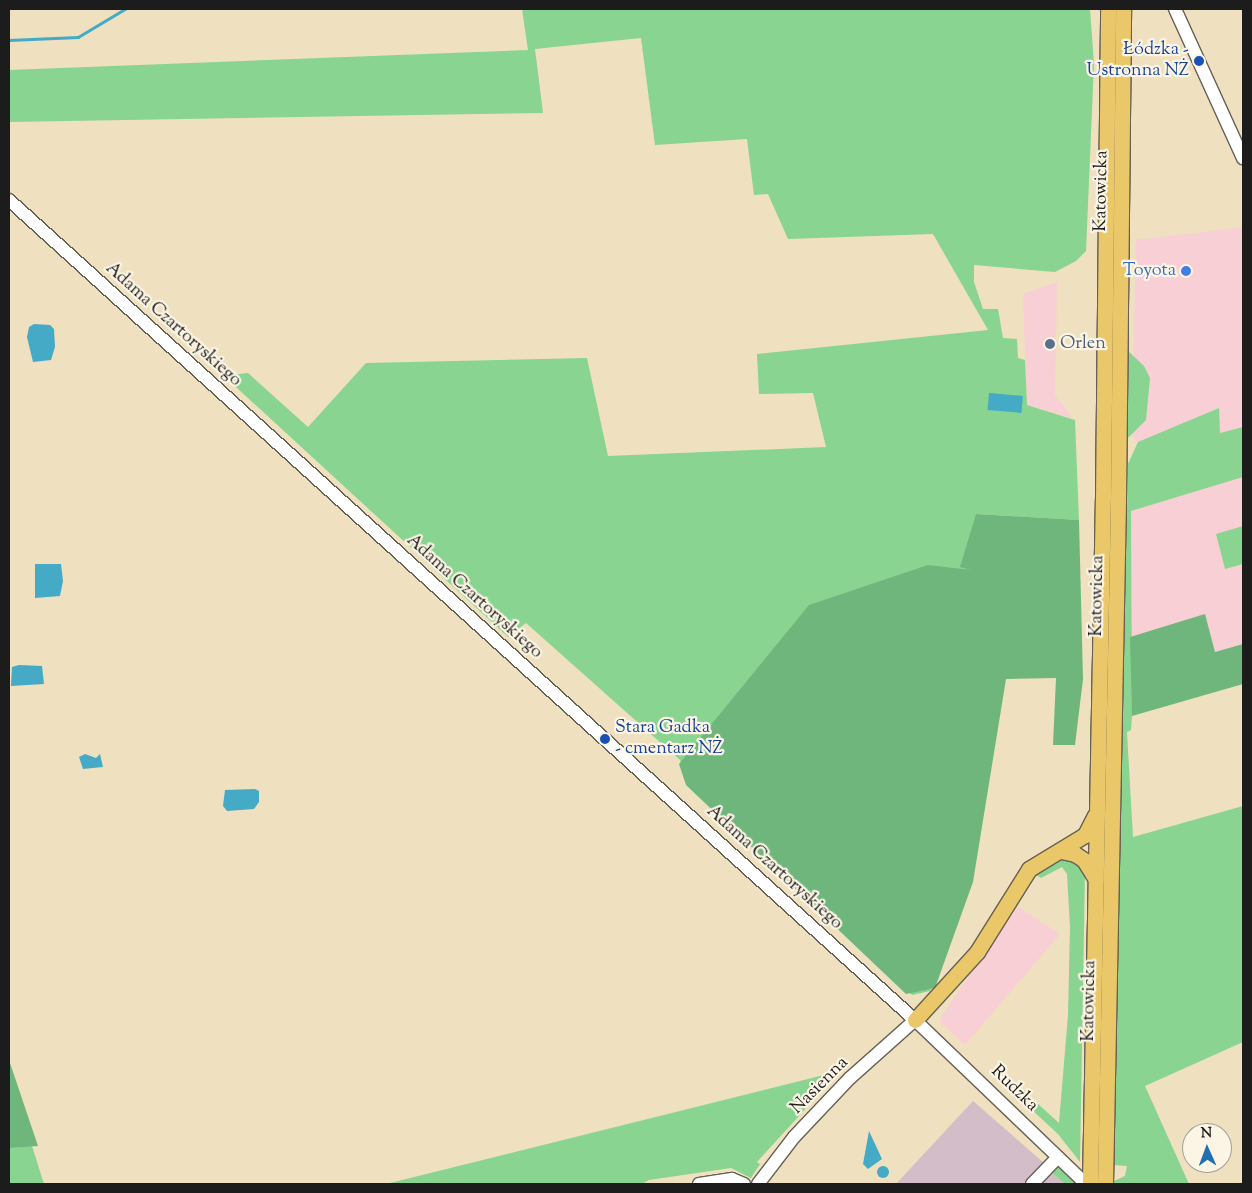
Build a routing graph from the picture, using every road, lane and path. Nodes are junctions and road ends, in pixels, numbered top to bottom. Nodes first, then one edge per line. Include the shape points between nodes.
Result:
1 (1108, 9) edge
2 (1132, 9) edge
3 (1176, 9) edge
4 (1123, 16) edge
5 (1243, 158) edge
6 (9, 200) edge
7 (1097, 809) junction
8 (1060, 851) junction
9 (1096, 879) junction
10 (915, 1020) junction
11 (1098, 1137) junction
12 (1058, 1157) junction
13 (699, 1184) edge
14 (744, 1184) edge
15 (758, 1184) edge
16 (1032, 1184) edge
17 (1088, 1184) edge
18 (1105, 1184) edge

1 - 7 main road, Katowicka
2 - 4 main road
3 - 5 street
4 - 11 main road, Katowicka via 1118,509
6 - 10 street, Adama Czartoryskiego
7 - 8 main road via 1085,835
7 - 9 main road, Katowicka
8 - 9 main road via 1084,860
8 - 10 main road via 1039,860 1029,869 977,952
9 - 11 main road, Katowicka
10 - 12 street, Rudzka
10 - 15 street, Nasienna via 850,1078 794,1137
11 - 17 main road, Katowicka
11 - 18 main road, Katowicka
12 - 16 street
12 - 17 street, Rudzka
13 - 14 street via 732,1179

